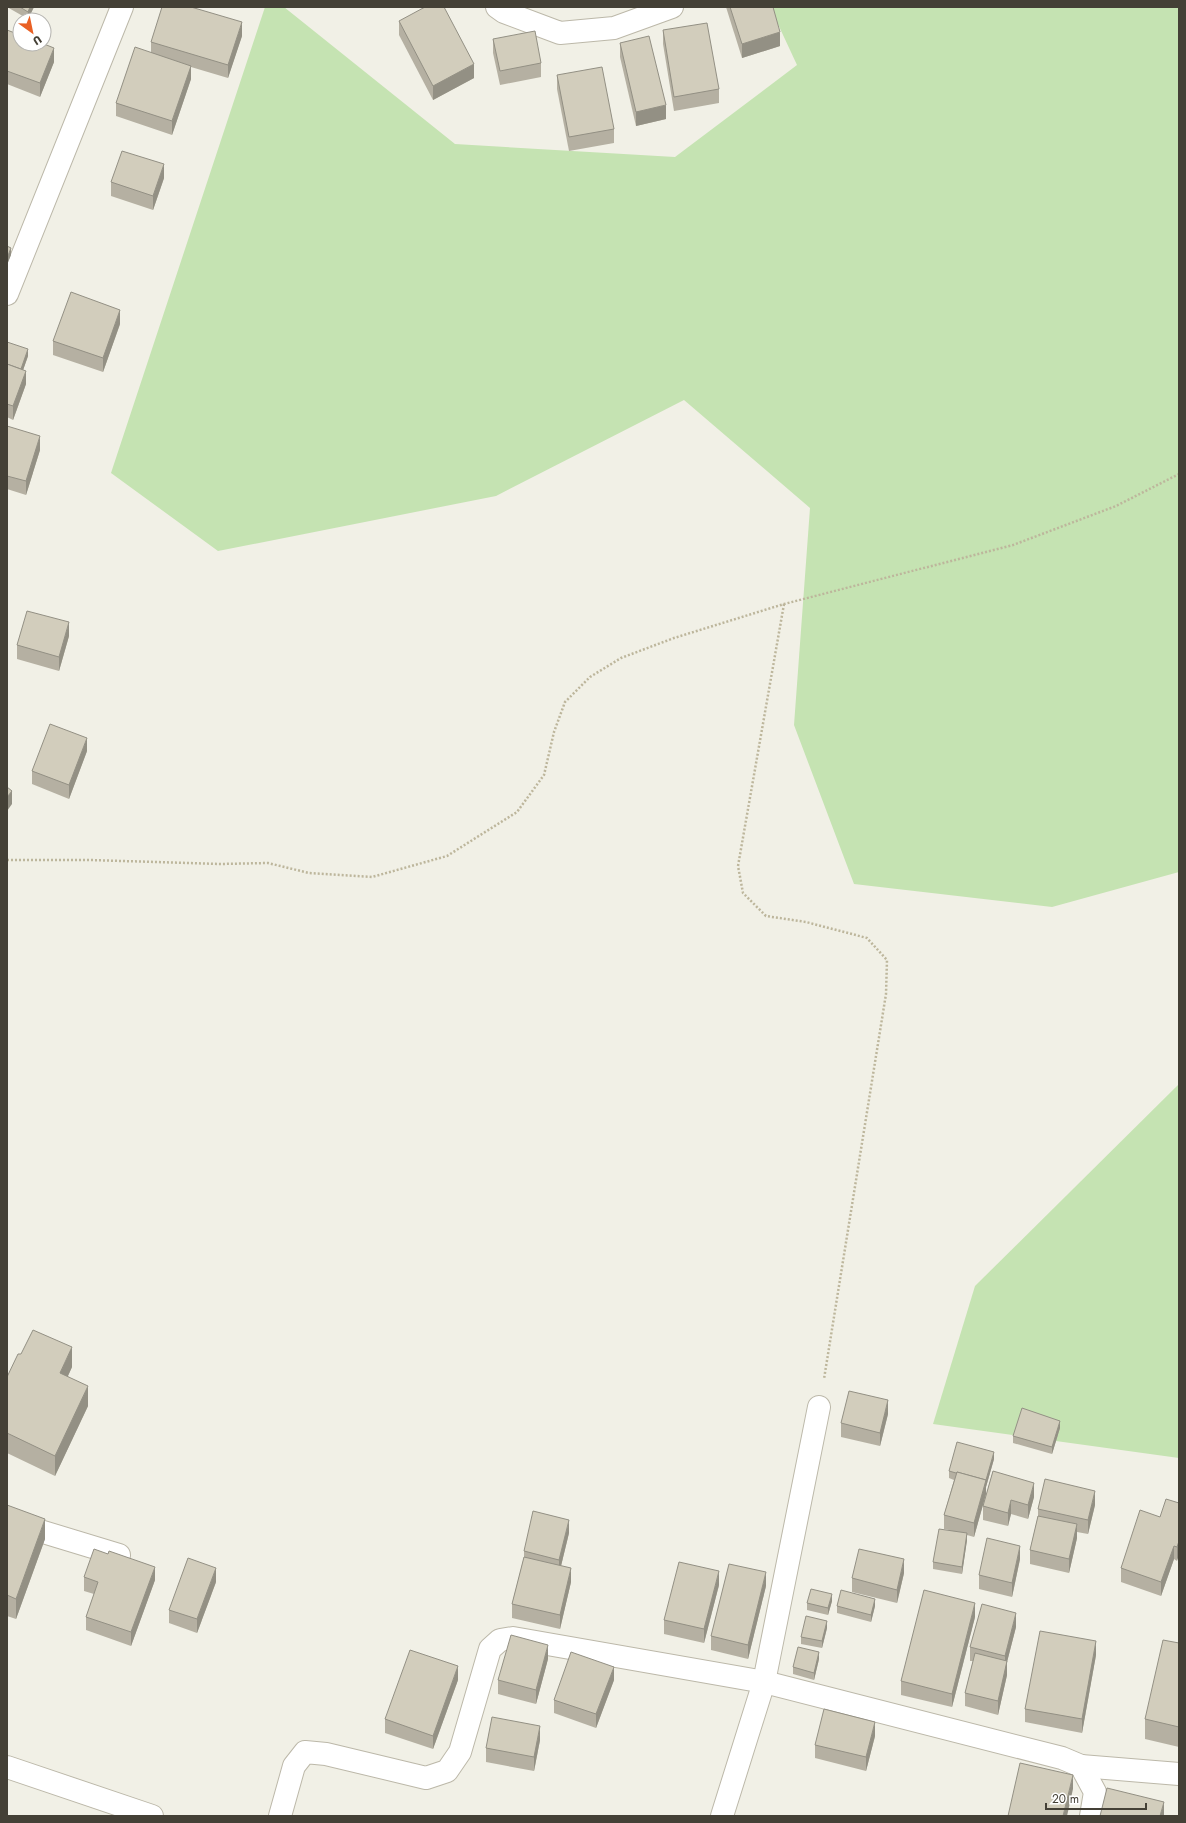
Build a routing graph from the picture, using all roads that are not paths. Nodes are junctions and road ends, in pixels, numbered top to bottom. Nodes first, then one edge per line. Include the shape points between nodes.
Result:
1 (122, 7) edge
2 (497, 7) edge
3 (672, 7) edge
4 (7, 294) edge
5 (819, 1407) road end
6 (7, 1521) edge
7 (119, 1555) edge
8 (764, 1682) junction
9 (1080, 1766) junction
10 (7, 1767) edge
11 (1179, 1774) edge
12 (152, 1816) edge
13 (280, 1816) edge
14 (722, 1816) edge
15 (1091, 1816) edge

1 - 4 street
2 - 3 street via 560,33 614,28
5 - 8 street
6 - 7 street
8 - 9 street via 1062,1758
8 - 13 street via 513,1638 500,1640 490,1649 460,1752 446,1771 426,1778 326,1754 305,1752 294,1766
8 - 14 street
9 - 11 street
9 - 15 street via 1095,1792
10 - 12 street

